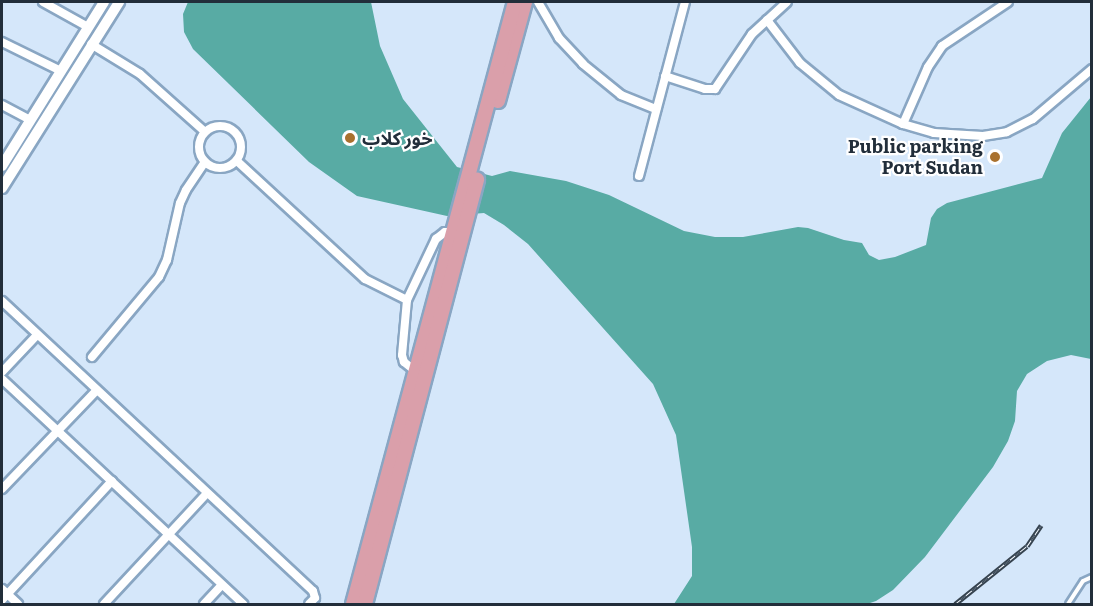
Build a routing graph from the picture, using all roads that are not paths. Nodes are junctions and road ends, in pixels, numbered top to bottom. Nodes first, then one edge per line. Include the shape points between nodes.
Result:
1 (43, 2) edge
2 (104, 2) edge
3 (119, 2) edge
4 (515, 2) edge
5 (525, 2) edge
6 (538, 2) edge
7 (685, 2) edge
8 (787, 2) edge
9 (1008, 2) edge
10 (767, 20) junction
11 (88, 27) junction
12 (2, 42) edge
13 (92, 44) junction
14 (506, 55) junction
15 (1092, 69) edge
16 (61, 71) junction
17 (665, 76) junction
18 (2, 105) edge
19 (656, 110) junction
20 (30, 120) junction
21 (903, 124) junction
22 (205, 132) junction
23 (237, 161) junction
24 (205, 162) junction
25 (2, 166) edge
26 (639, 176) dead end
27 (2, 189) edge
28 (457, 229) junction
29 (407, 300) junction
30 (2, 301) edge
31 (37, 335) junction
32 (92, 357) dead end
33 (414, 370) junction
34 (2, 372) edge
35 (2, 379) edge
36 (97, 390) junction
37 (58, 429) junction
38 (112, 481) junction
39 (2, 489) edge
40 (207, 493) junction
41 (169, 535) junction
42 (1092, 577) edge
43 (222, 585) junction
44 (3, 594) edge
45 (18, 604) edge
46 (104, 604) edge
47 (204, 604) edge
48 (243, 604) edge
49 (309, 604) edge
50 (353, 604) edge
51 (364, 604) edge
52 (1068, 604) edge

1 - 11 street
2 - 11 street
3 - 13 street
4 - 14 highway
5 - 14 highway
6 - 19 street via 559,38 583,64 621,95
7 - 17 street
8 - 10 street
9 - 21 street via 942,46 928,67
10 - 17 street via 752,34 715,89
10 - 21 street via 818,80 855,104
11 - 16 street
12 - 16 street
13 - 22 street via 140,74
13 - 27 street
14 - 28 highway
15 - 21 street via 1033,119 1007,132 983,136 934,134
16 - 20 street
17 - 19 street
18 - 20 street
19 - 26 street
20 - 25 street
22 - 23 street via 218,125 232,129 241,140
22 - 24 street via 199,144
23 - 24 street via 221,168
23 - 29 street via 365,279
24 - 32 street via 180,203 167,260 159,277
28 - 29 street via 436,239
28 - 33 highway
28 - 51 highway
29 - 33 street via 402,355
30 - 31 street
31 - 34 street
31 - 36 street
33 - 50 highway
35 - 37 street
36 - 37 street
36 - 40 street
37 - 38 street
37 - 39 street
38 - 41 street
38 - 44 street
40 - 41 street
40 - 49 street via 313,591 315,598
41 - 43 street
41 - 46 street
42 - 52 lane via 1083,581
43 - 47 street
43 - 48 street
44 - 45 street

